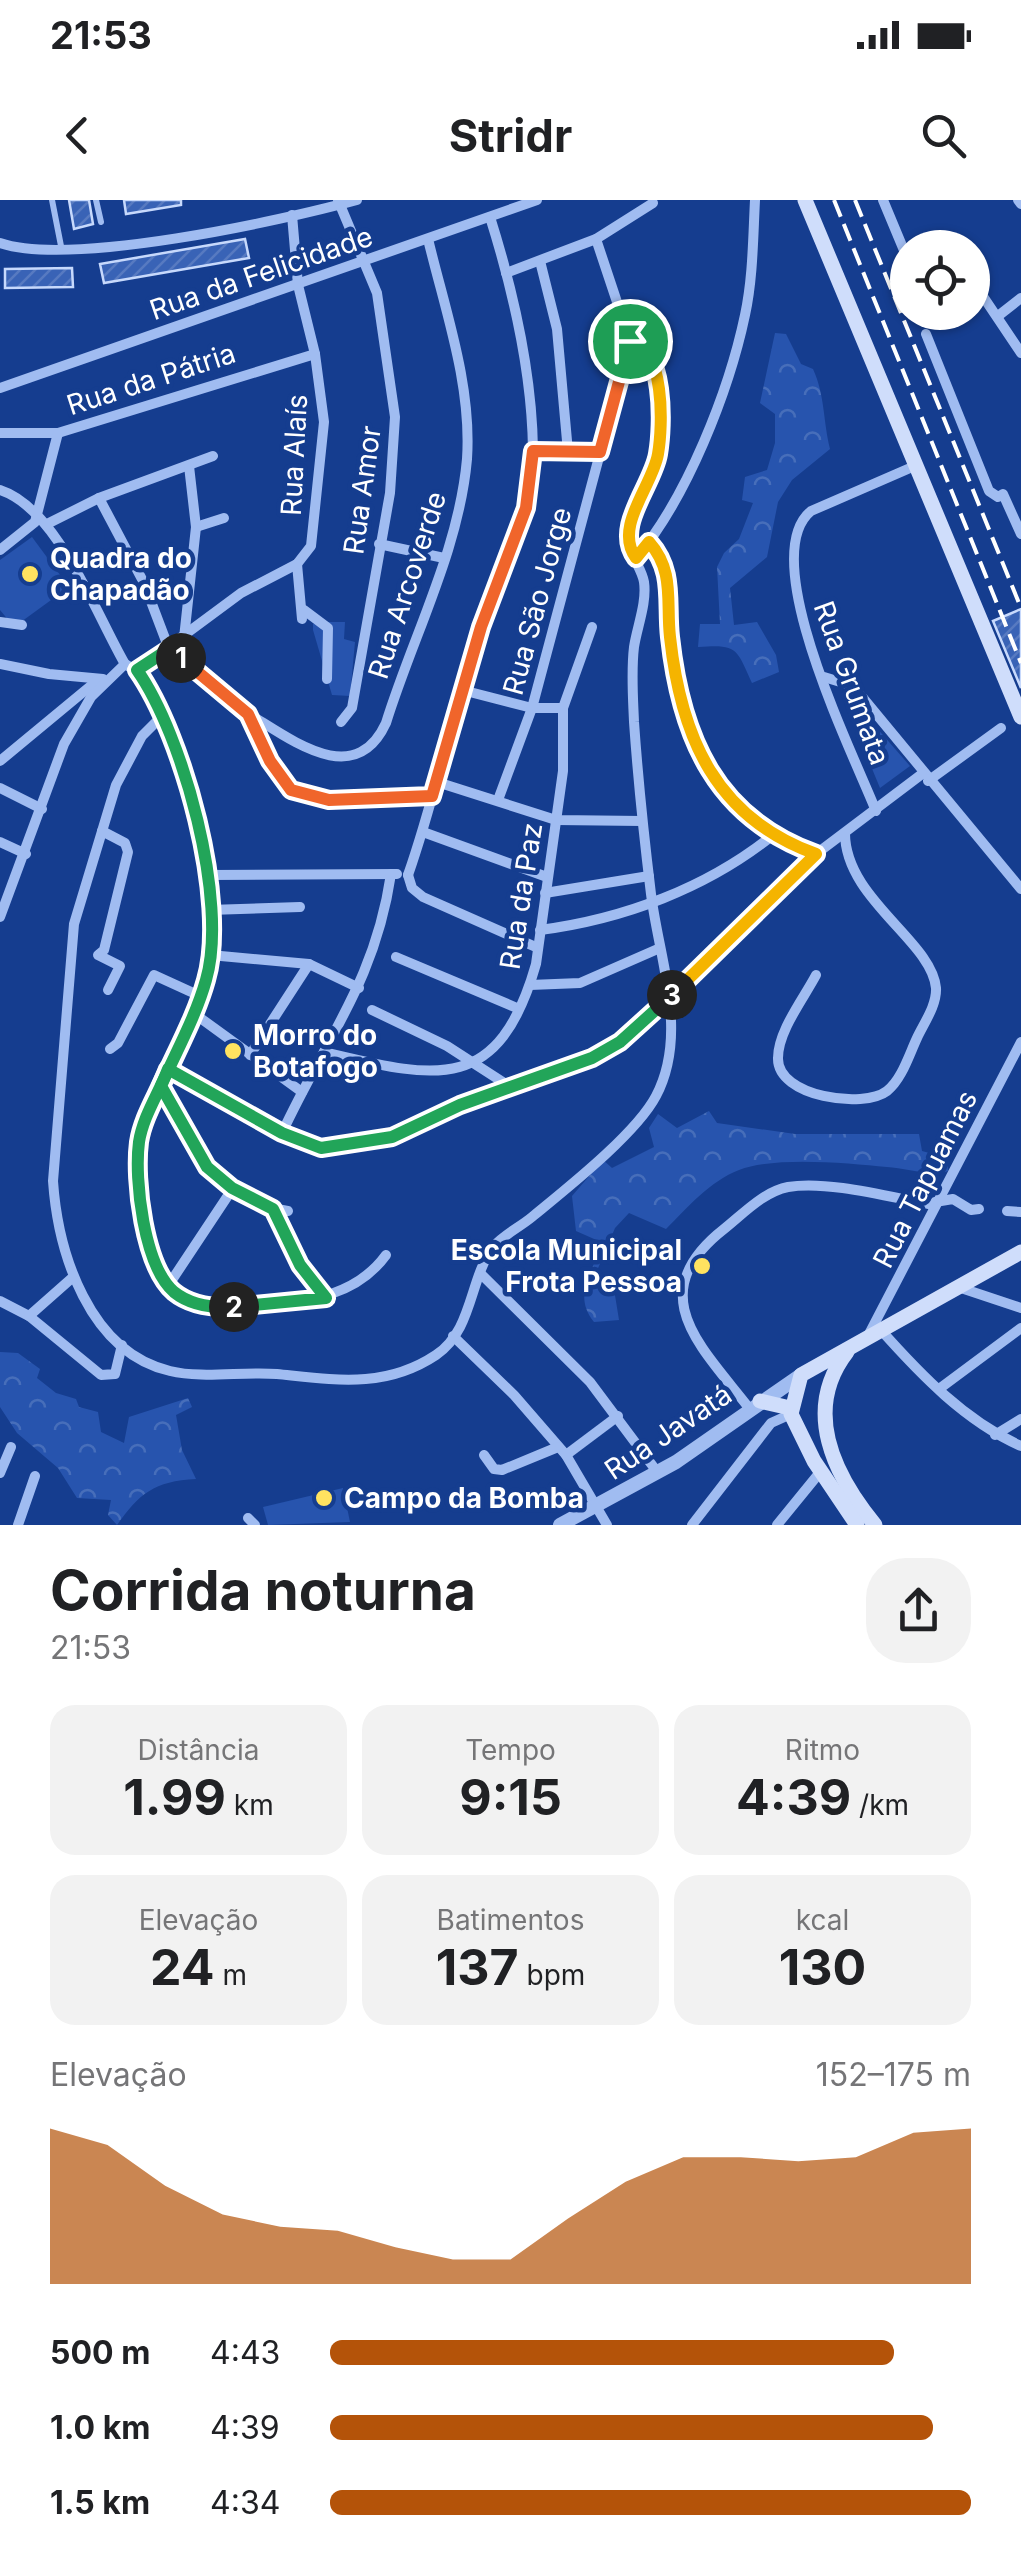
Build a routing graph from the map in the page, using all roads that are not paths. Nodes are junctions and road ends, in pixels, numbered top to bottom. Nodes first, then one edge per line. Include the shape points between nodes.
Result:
1 (52, 200) edge
2 (96, 200) edge
3 (356, 200) edge
4 (536, 200) edge
5 (755, 200) edge
6 (805, 200) edge
7 (883, 200) edge
8 (339, 202) edge
9 (653, 203) dead end
10 (292, 214) junction
11 (490, 217) junction
12 (101, 222) dead end
13 (896, 230) edge
14 (428, 239) junction
15 (596, 239) junction
16 (0, 242) edge
17 (62, 251) junction
18 (366, 260) junction
19 (540, 261) junction
20 (506, 273) junction
21 (298, 285) junction
22 (1021, 298) edge
23 (990, 305) edge
24 (998, 316) junction
25 (926, 334) dead end
26 (630, 341) junction
27 (1021, 353) edge
28 (315, 354) junction
29 (0, 388) edge
30 (0, 433) edge
31 (58, 434) junction
32 (533, 451) junction
33 (568, 452) junction
34 (600, 452) junction
35 (212, 456) dead end
36 (188, 466) junction
37 (917, 466) junction
38 (0, 490) edge
39 (99, 498) junction
40 (36, 511) junction
41 (224, 518) dead end
42 (46, 524) junction
43 (196, 527) junction
44 (1021, 534) edge
45 (649, 542) junction
46 (378, 544) junction
47 (0, 550) edge
48 (444, 558) junction
49 (636, 558) junction
50 (297, 564) junction
51 (0, 622) edge
52 (22, 625) dead end
53 (592, 627) dead end
54 (184, 638) junction
55 (169, 649) junction
56 (0, 664) edge
57 (124, 664) junction
58 (137, 670) junction
59 (824, 677) junction
60 (103, 679) junction
61 (326, 680) dead end
62 (462, 690) junction
63 (532, 708) junction
64 (564, 708) junction
65 (248, 714) junction
66 (163, 716) junction
67 (1021, 717) edge
68 (341, 722) dead end
69 (1001, 728) dead end
70 (0, 761) edge
71 (926, 778) junction
72 (437, 782) junction
73 (0, 788) edge
74 (432, 796) junction
75 (498, 800) junction
76 (42, 809) junction
77 (876, 811) junction
78 (556, 820) junction
79 (642, 821) junction
80 (102, 831) junction
81 (422, 832) junction
82 (845, 833) junction
83 (773, 836) junction
84 (0, 842) edge
85 (26, 854) junction
86 (816, 854) junction
87 (391, 874) junction
88 (208, 875) junction
89 (408, 875) junction
90 (649, 876) junction
91 (547, 877) junction
92 (1021, 889) edge
93 (545, 893) junction
94 (4, 895) edge
95 (652, 902) junction
96 (300, 906) dead end
97 (209, 910) junction
98 (0, 917) edge
99 (540, 930) junction
100 (538, 948) junction
101 (660, 948) junction
102 (210, 956) junction
103 (396, 957) dead end
104 (309, 964) junction
105 (816, 975) dead end
106 (530, 985) junction
107 (359, 988) junction
108 (108, 990) dead end
109 (200, 996) junction
110 (671, 996) junction
111 (517, 1008) junction
112 (372, 1010) dead end
113 (192, 1012) junction
114 (1021, 1042) edge
115 (110, 1049) dead end
116 (324, 1052) junction
117 (250, 1055) junction
118 (476, 1063) junction
119 (168, 1069) junction
120 (161, 1086) junction
121 (509, 1086) junction
122 (302, 1092) junction
123 (282, 1133) junction
124 (232, 1188) junction
125 (934, 1204) junction
126 (971, 1207) dead end
127 (273, 1209) junction
128 (288, 1211) dead end
129 (1007, 1211) dead end
130 (1021, 1212) edge
131 (1021, 1253) edge
132 (386, 1255) dead end
133 (481, 1274) junction
134 (72, 1278) junction
135 (168, 1286) junction
136 (960, 1288) junction
137 (326, 1298) junction
138 (0, 1301) edge
139 (1021, 1308) edge
140 (29, 1316) junction
141 (1021, 1328) edge
142 (874, 1332) junction
143 (453, 1336) junction
144 (122, 1345) junction
145 (852, 1345) junction
146 (801, 1375) junction
147 (829, 1382) junction
148 (939, 1390) junction
149 (754, 1404) junction
150 (791, 1411) junction
151 (618, 1416) junction
152 (1021, 1420) edge
153 (995, 1434) junction
154 (828, 1446) junction
155 (1021, 1446) edge
156 (10, 1448) dead end
157 (562, 1451) junction
158 (810, 1453) junction
159 (484, 1455) dead end
160 (820, 1471) junction
161 (658, 1472) junction
162 (0, 1474) edge
163 (35, 1476) dead end
164 (594, 1510) junction
165 (18, 1525) edge
166 (560, 1525) edge
167 (607, 1525) edge
168 (692, 1525) edge
169 (777, 1525) edge
170 (857, 1525) edge
171 (876, 1525) edge

1 - 17 lane
2 - 12 lane
3 - 8 street
4 - 11 street, Rua da Felicidade
5 - 45 street via 740,337 704,438
6 - 37 main road
7 - 13 street
8 - 10 street
8 - 18 street, Rua Amor
9 - 15 street
10 - 17 street
10 - 21 street, Rua Alaís
11 - 14 street, Rua da Felicidade
11 - 20 street
14 - 18 street, Rua da Felicidade
14 - 48 street, Rua Arcoverde via 466,418 461,500
15 - 19 street
15 - 26 street
16 - 17 street
18 - 21 street, Rua da Felicidade
18 - 46 street, Rua Amor via 385,330 395,417 396,454
19 - 20 street
19 - 33 street via 556,329
20 - 32 street
21 - 28 street, Rua Alaís
21 - 29 street, Rua da Felicidade
22 - 24 street
23 - 24 street
24 - 27 street
25 - 44 street via 989,491 1004,494
26 - 34 street, Rua São Jorge
26 - 49 street via 653,357 658,398 658,453 632,530
28 - 31 street, Rua da Pátria
28 - 50 street, Rua Alaís via 324,422 320,484 311,546
30 - 31 street, Rua da Pátria
31 - 40 street
32 - 33 street
32 - 62 street via 526,508
33 - 34 street
34 - 63 street, Rua São Jorge
35 - 36 street
36 - 39 street
36 - 43 street
37 - 59 street, Rua Grumata via 800,520 798,606
37 - 67 main road
38 - 40 street
39 - 42 street
39 - 55 street
40 - 42 street
40 - 47 street via 34,522
41 - 43 street
42 - 57 street
43 - 54 street
45 - 49 street
45 - 83 street via 668,570 675,671 702,757 741,814
46 - 48 street
46 - 68 street, Rua Amor via 352,708
48 - 65 street, Rua Arcoverde via 386,723 367,752 354,758 327,755
49 - 79 street via 644,580 633,669
50 - 54 street via 241,593
50 - 61 street via 303,614 328,628
51 - 52 street
53 - 64 street, Rua da Paz
54 - 55 street
55 - 58 street
55 - 65 street
56 - 60 street
57 - 58 street
57 - 60 street
58 - 66 street
59 - 71 street via 855,691
59 - 77 street, Rua Grumata
60 - 70 street
60 - 76 street via 64,744
62 - 63 street
62 - 72 street
63 - 64 street
63 - 75 street, Rua São Jorge
64 - 78 street, Rua da Paz
65 - 74 street via 280,778 306,798
66 - 80 street via 127,759
66 - 88 street
69 - 71 street
71 - 77 street
71 - 92 street
72 - 74 street
72 - 75 street
73 - 76 street
74 - 81 street
75 - 78 street
76 - 85 street
77 - 82 street
78 - 79 street
78 - 91 street, Rua da Paz
79 - 90 street
80 - 108 street via 125,843 128,852 98,955 120,966
80 - 134 street via 70,944 54,1158 54,1212
81 - 89 street
81 - 91 street
82 - 86 street
82 - 105 street via 854,871 928,968 936,989 897,1081 877,1097 798,1090 782,1073 778,1059 787,1030
83 - 86 street
83 - 95 street via 728,869
84 - 85 street
85 - 94 street
86 - 110 street
87 - 88 street
87 - 89 street
87 - 107 street via 376,950
88 - 97 street
89 - 100 street via 423,897
90 - 93 street
90 - 95 street
91 - 93 street, Rua da Paz
93 - 99 street, Rua da Paz
94 - 98 street
95 - 99 street
95 - 101 street
96 - 97 street
97 - 102 street
99 - 100 street, Rua da Paz
100 - 106 street, Rua da Paz
101 - 106 street via 580,983
101 - 110 street
102 - 104 street
102 - 109 street
103 - 111 street
104 - 107 street
104 - 117 street
106 - 111 street, Rua da Paz
107 - 116 street
109 - 113 street
109 - 115 street via 154,975
110 - 121 street via 592,1058
110 - 133 street via 656,1097 571,1186 495,1245
111 - 118 street, Rua da Paz
112 - 118 street
113 - 117 street
113 - 119 street
114 - 125 street, Rua Tapuamas
116 - 118 street via 411,1073
116 - 122 street
117 - 122 street
118 - 121 street
119 - 120 street
119 - 123 street
120 - 124 street via 207,1167
120 - 135 street via 145,1118 139,1174 152,1252
121 - 123 street via 362,1144 321,1148
122 - 123 street
124 - 127 street
124 - 135 street
125 - 126 street via 953,1198
125 - 142 street, Rua Tapuamas
125 - 149 street via 791,1186 761,1199 694,1256 684,1274 683,1314 690,1331
127 - 128 street
127 - 137 street via 300,1265
129 - 130 street
131 - 136 main road
132 - 137 street via 370,1273
133 - 143 street
133 - 151 street via 547,1334
134 - 140 street
134 - 144 street
135 - 137 street via 190,1302 217,1308
136 - 139 street
136 - 142 main road
138 - 140 street
140 - 144 street via 101,1374 115,1374
141 - 148 street
142 - 145 main road
142 - 148 street
143 - 144 street via 440,1353 374,1382 174,1372 140,1360
143 - 157 street
145 - 146 main road
145 - 147 main road
146 - 147 main road
146 - 149 street, Rua Javatá
146 - 150 main road
147 - 154 main road
148 - 153 street
149 - 150 main road
149 - 161 street, Rua Javatá
150 - 158 main road
150 - 168 street via 770,1422
151 - 157 street
151 - 161 street
152 - 153 street
153 - 155 street
154 - 158 main road
154 - 171 main road
156 - 162 street
157 - 159 street via 502,1470
157 - 164 street
158 - 160 main road
160 - 169 street
160 - 170 main road
161 - 164 street, Rua Javatá
163 - 165 street
164 - 166 street, Rua Javatá
164 - 167 street

